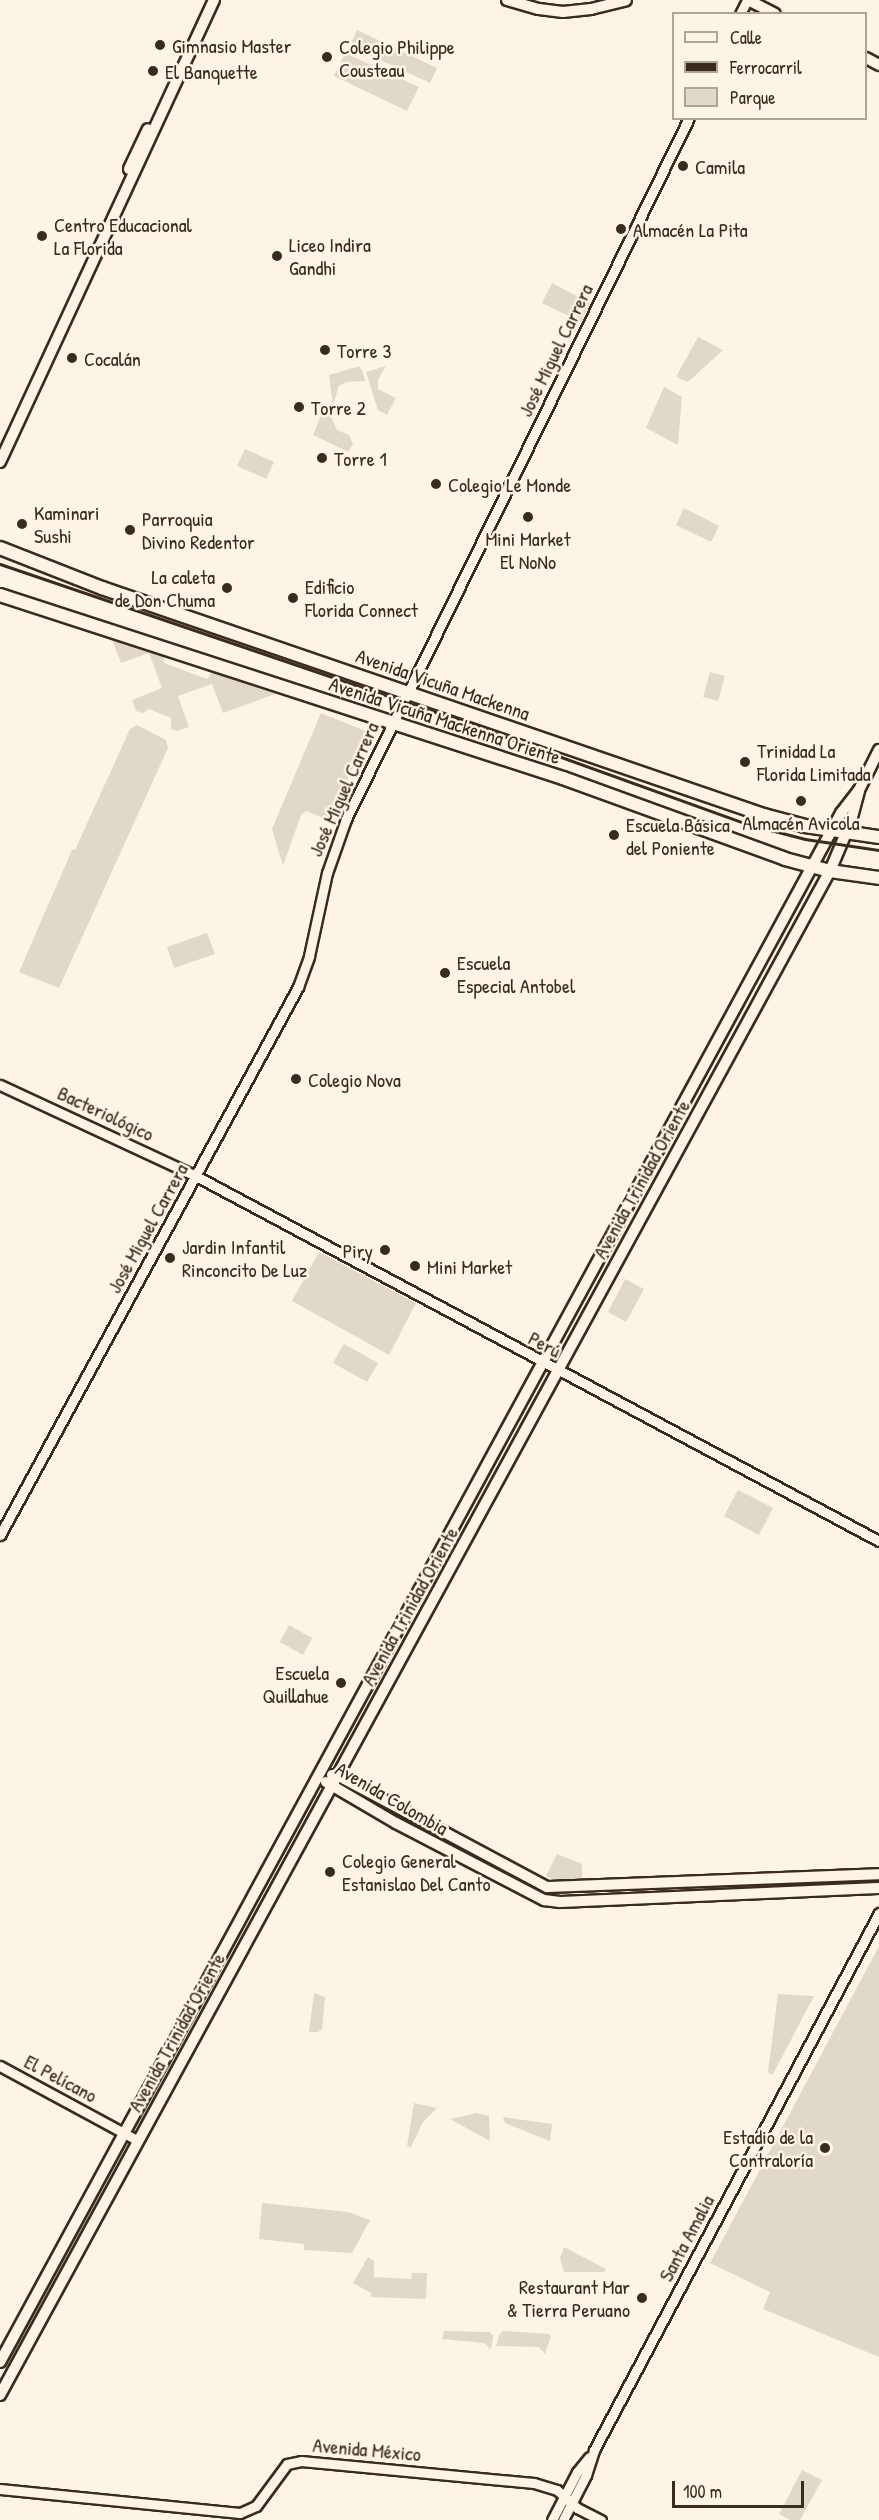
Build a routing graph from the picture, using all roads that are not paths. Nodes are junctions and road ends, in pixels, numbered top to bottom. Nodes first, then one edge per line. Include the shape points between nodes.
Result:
1 (207, 0) edge
2 (214, 0) edge
3 (507, 0) edge
4 (626, 0) edge
5 (748, 0) edge
6 (771, 12) edge
7 (688, 120) edge
8 (101, 241) junction
9 (0, 462) edge
10 (0, 548) edge
11 (0, 595) edge
12 (406, 693) junction
13 (391, 724) junction
14 (879, 750) edge
15 (859, 790) junction
16 (832, 831) junction
17 (846, 833) junction
18 (879, 837) edge
19 (812, 867) junction
20 (830, 871) junction
21 (879, 878) edge
22 (0, 1085) edge
23 (196, 1176) junction
24 (542, 1363) junction
25 (557, 1371) junction
26 (0, 1535) edge
27 (879, 1541) edge
28 (319, 1775) junction
29 (337, 1775) junction
30 (331, 1787) junction
31 (879, 1874) edge
32 (879, 1888) edge
33 (879, 1905) edge
34 (878, 1914) edge
35 (0, 2066) edge
36 (125, 2133) junction
37 (138, 2140) junction
38 (0, 2362) edge
39 (0, 2395) edge
40 (0, 2489) edge
41 (568, 2500) junction
42 (552, 2520) edge
43 (563, 2520) edge
44 (601, 2520) edge

1 - 8 main road via 104,225
2 - 8 main road
3 - 4 main road via 563,12
5 - 6 main road
7 - 12 street, José Miguel Carrera
8 - 9 main road
10 - 12 main road, Avenida Vicuña Mackenna via 102,588
11 - 13 main road, Avenida Vicuña Mackenna Oriente
12 - 13 street, José Miguel Carrera
12 - 16 main road, Avenida Vicuña Mackenna via 764,814
13 - 19 main road, Avenida Vicuña Mackenna Oriente via 602,791 703,831
13 - 23 street, José Miguel Carrera via 337,841 298,987
14 - 15 main road
15 - 16 main road, Avenida Trinidad Oriente via 845,805
15 - 17 main road, Avenida Trinidad Oriente
16 - 17 main road, Avenida Vicuña Mackenna
16 - 19 main road, Avenida Trinidad Oriente
17 - 18 main road, Avenida Vicuña Mackenna
17 - 20 main road, Avenida Trinidad Oriente
19 - 20 main road, Avenida Vicuña Mackenna Oriente
19 - 24 main road, Avenida Trinidad Oriente
20 - 21 main road, Avenida Vicuña Mackenna Oriente
20 - 25 main road, Avenida Trinidad Oriente
22 - 23 street, Bacteriológico
23 - 24 street, Perú
23 - 26 street, José Miguel Carrera
24 - 25 street, Perú
24 - 28 main road, Avenida Trinidad Oriente
25 - 27 street, Perú
25 - 29 main road, Avenida Trinidad Oriente
28 - 29 main road, Avenida Colombia
28 - 30 main road, Avenida Colombia
28 - 36 main road, Avenida Trinidad Oriente
29 - 30 main road, Avenida Trinidad Oriente
29 - 31 main road, Avenida Colombia via 547,1887
30 - 32 main road, Avenida Colombia via 544,1900
30 - 37 main road, Avenida Trinidad Oriente
33 - 34 street, Santa Amalia
34 - 41 street, Santa Amalia via 594,2450 577,2472
35 - 36 street, El Pelícano
36 - 37 street, El Pelícano
36 - 38 main road, Avenida Trinidad Oriente
37 - 39 main road, Avenida Trinidad Oriente
40 - 41 street, Avenida México via 240,2513 253,2509 284,2468 297,2461 534,2483 553,2488
41 - 42 street, Santa Amalia
41 - 43 street, Santa Amalia
41 - 44 street, Avenida México

